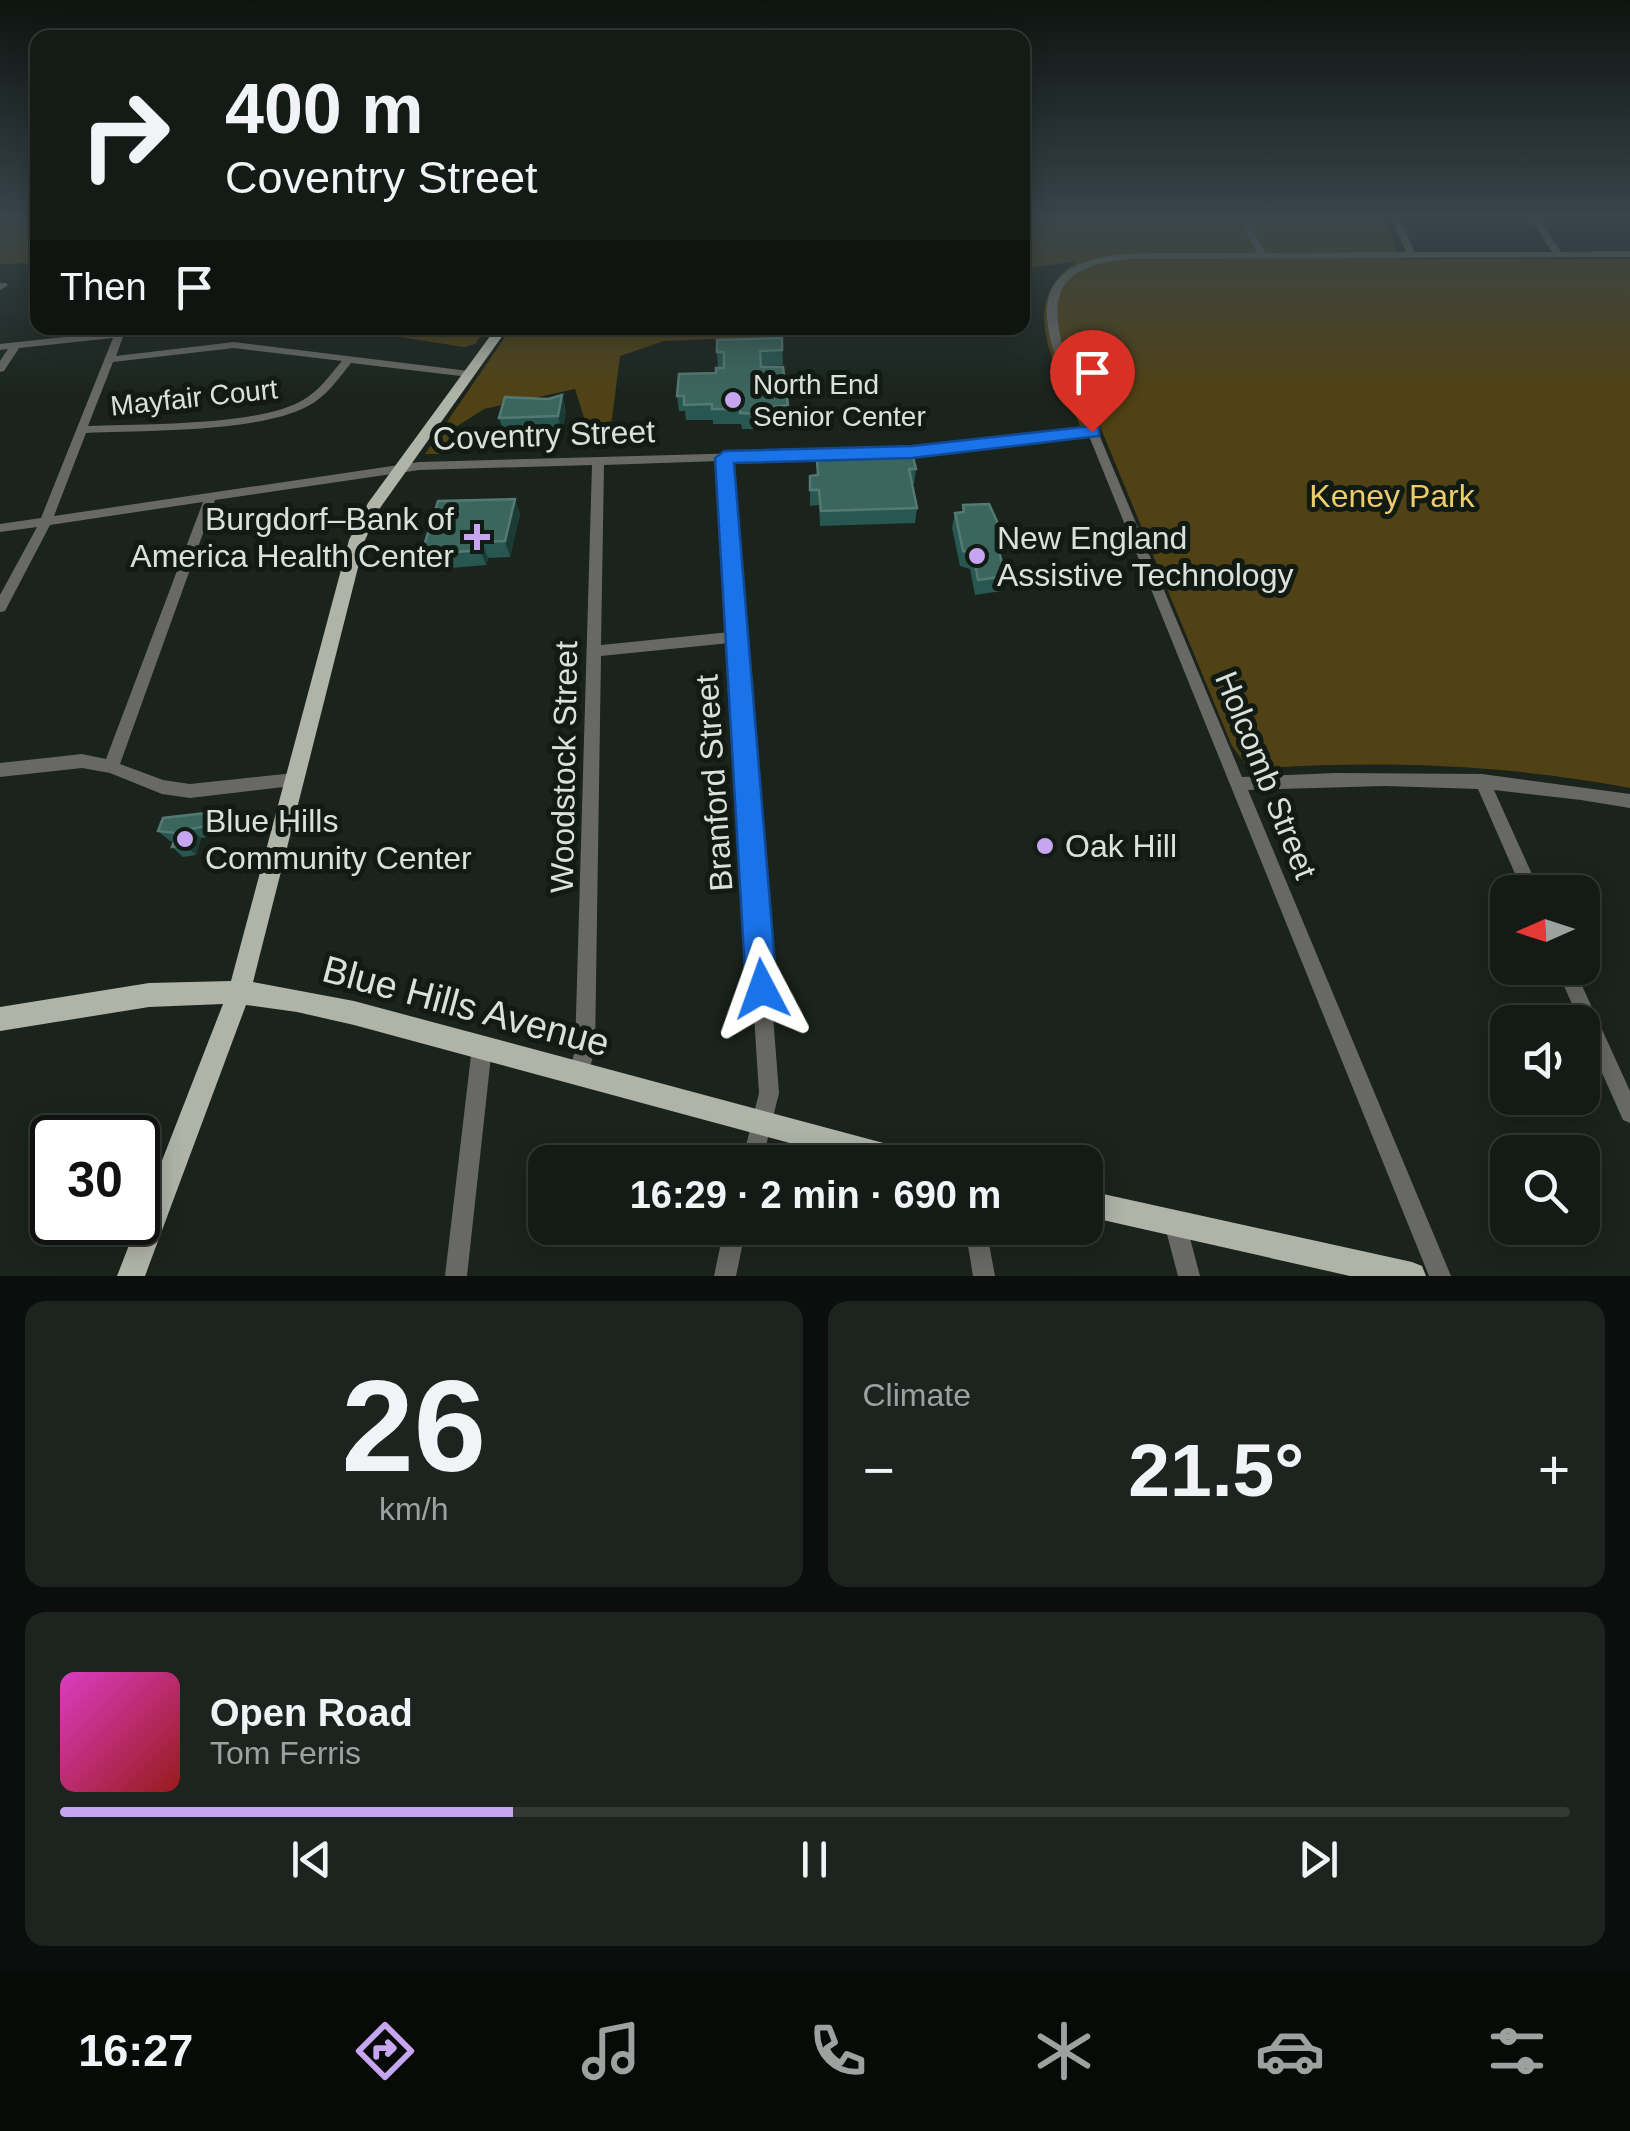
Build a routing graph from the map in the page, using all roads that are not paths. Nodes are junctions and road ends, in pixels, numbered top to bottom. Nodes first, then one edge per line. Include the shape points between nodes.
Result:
1 (1065, 277) edge
2 (64, 335) edge
3 (120, 335) edge
4 (497, 335) edge
5 (16, 345) junction
6 (0, 347) edge
7 (112, 359) junction
8 (349, 359) junction
9 (0, 369) edge
10 (469, 374) junction
11 (84, 430) junction
12 (1092, 432) junction
13 (724, 458) junction
14 (598, 461) junction
15 (400, 469) junction
16 (210, 498) junction
17 (46, 521) junction
18 (0, 528) edge
19 (0, 608) edge
20 (736, 638) junction
21 (595, 651) junction
22 (110, 767) junction
23 (0, 770) edge
24 (294, 780) junction
25 (1482, 782) junction
26 (1237, 784) junction
27 (1630, 802) edge
28 (1524, 875) edge
29 (1573, 985) edge
30 (239, 992) junction
31 (0, 1019) edge
32 (482, 1048) junction
33 (579, 1074) junction
34 (1630, 1113) edge
35 (762, 1124) junction
36 (756, 1145) edge
37 (842, 1145) edge
38 (1103, 1207) edge
39 (1175, 1223) junction
40 (730, 1245) edge
41 (979, 1245) edge
42 (131, 1276) edge
43 (456, 1276) edge
44 (724, 1276) edge
45 (984, 1276) edge
46 (1189, 1276) edge
47 (1412, 1276) edge
48 (1440, 1276) edge

1 - 12 street, Holcomb Street via 1054,293 1054,334
2 - 5 street
3 - 7 street
4 - 10 main road
5 - 6 street
5 - 9 street
7 - 8 street via 222,344
7 - 11 street
8 - 10 street
8 - 11 street, Mayfair Court via 316,396 287,412
10 - 15 main road
11 - 17 street
12 - 13 street, Coventry Street via 912,452
12 - 26 street, Holcomb Street
13 - 14 street, Coventry Street
13 - 20 street, Branford Street
14 - 15 street, Coventry Street
14 - 21 street, Woodstock Street
15 - 16 street, Coventry Street
15 - 24 main road via 357,540
16 - 17 street, Coventry Street
16 - 22 street
17 - 18 street, Coventry Street
17 - 19 street
20 - 21 street
20 - 35 street, Branford Street via 768,1093
21 - 33 street, Woodstock Street via 585,1050
22 - 23 street via 82,761
22 - 24 street via 190,791
24 - 30 main road
25 - 26 street
25 - 27 street
25 - 28 street
26 - 48 street, Holcomb Street
29 - 34 street
30 - 31 main road, Blue Hills Avenue via 143,995
30 - 32 main road, Blue Hills Avenue via 328,1007
30 - 42 main road
32 - 33 main road, Blue Hills Avenue
32 - 43 street
33 - 35 main road, Blue Hills Avenue
35 - 36 street, Branford Street
35 - 37 main road, Blue Hills Avenue
38 - 39 main road
39 - 46 street
39 - 47 main road
40 - 44 street
41 - 45 street

